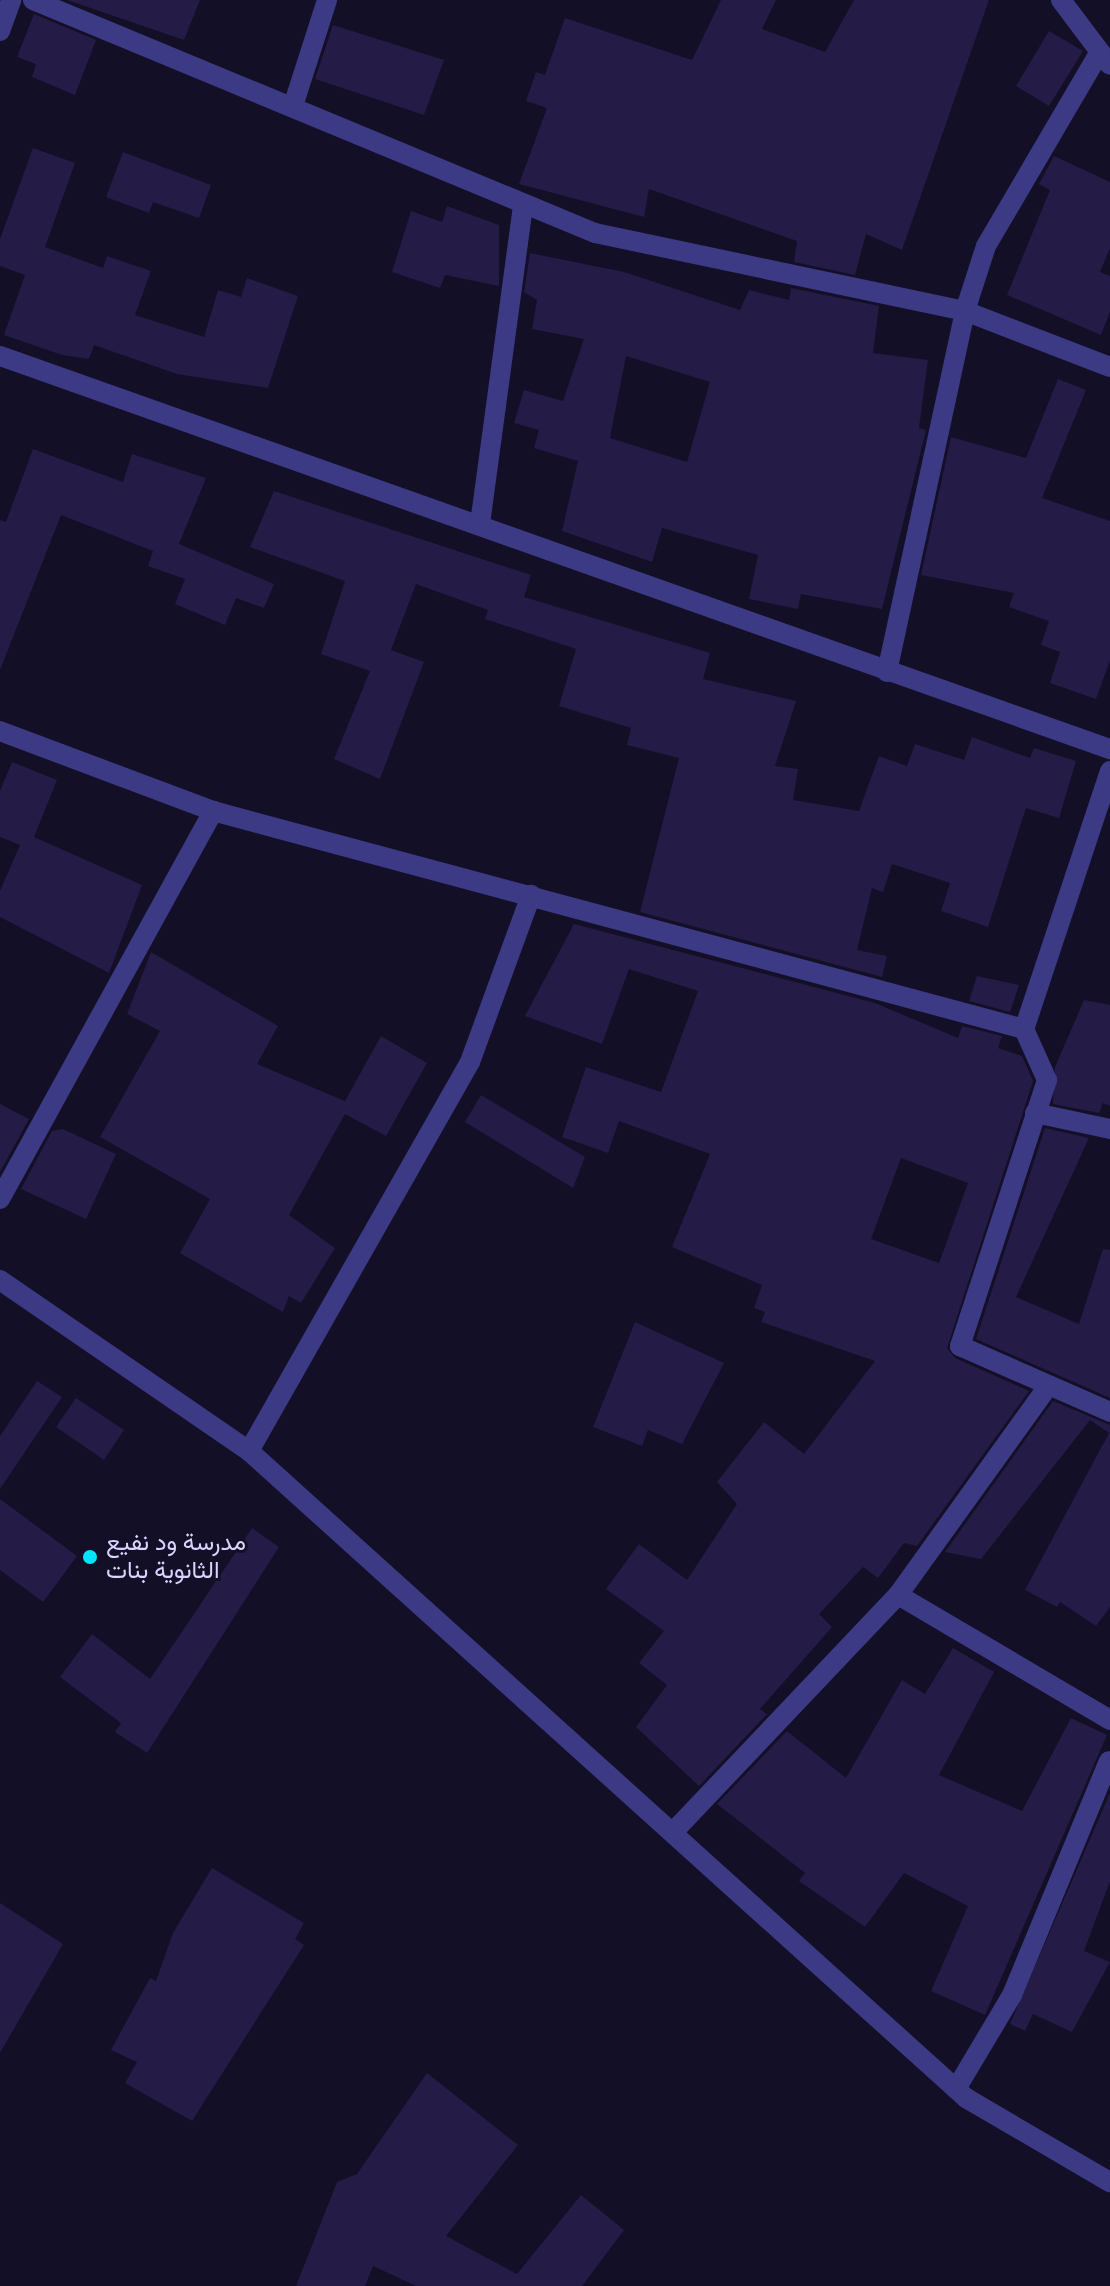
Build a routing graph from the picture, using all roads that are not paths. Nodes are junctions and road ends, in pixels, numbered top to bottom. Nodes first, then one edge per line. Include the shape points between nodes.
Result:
1 (11, 0) edge
2 (33, 0) edge
3 (327, 0) edge
4 (1061, 0) edge
5 (0, 31) edge
6 (1105, 59) edge
7 (294, 103) junction
8 (523, 206) junction
9 (965, 311) junction
10 (0, 356) edge
11 (1110, 367) edge
12 (480, 524) junction
13 (887, 672) junction
14 (0, 731) edge
15 (1110, 749) edge
16 (1110, 771) edge
17 (213, 811) junction
18 (531, 895) junction
19 (1024, 1029) junction
20 (1035, 1113) junction
21 (1110, 1129) edge
22 (0, 1199) edge
23 (0, 1280) edge
24 (1047, 1388) junction
25 (1110, 1412) edge
26 (249, 1451) junction
27 (898, 1595) junction
28 (1110, 1720) edge
29 (1110, 1760) edge
30 (675, 1830) junction
31 (956, 2089) junction
32 (1110, 2182) edge

1 - 5 street
2 - 7 street
3 - 7 street
4 - 6 street
6 - 9 street via 986,246
7 - 8 street
8 - 9 street via 595,233
8 - 12 street
9 - 11 street
9 - 13 street
10 - 12 street
12 - 13 street
13 - 15 street
14 - 17 street
16 - 19 street
17 - 18 street
17 - 22 street
18 - 19 street
18 - 26 street via 470,1062
19 - 20 street via 1047,1080
20 - 21 street
20 - 24 street via 960,1346
23 - 26 street
24 - 25 street
24 - 27 street
26 - 30 street
27 - 28 street
27 - 30 street
29 - 31 street via 1012,1995
30 - 31 street
31 - 32 street

